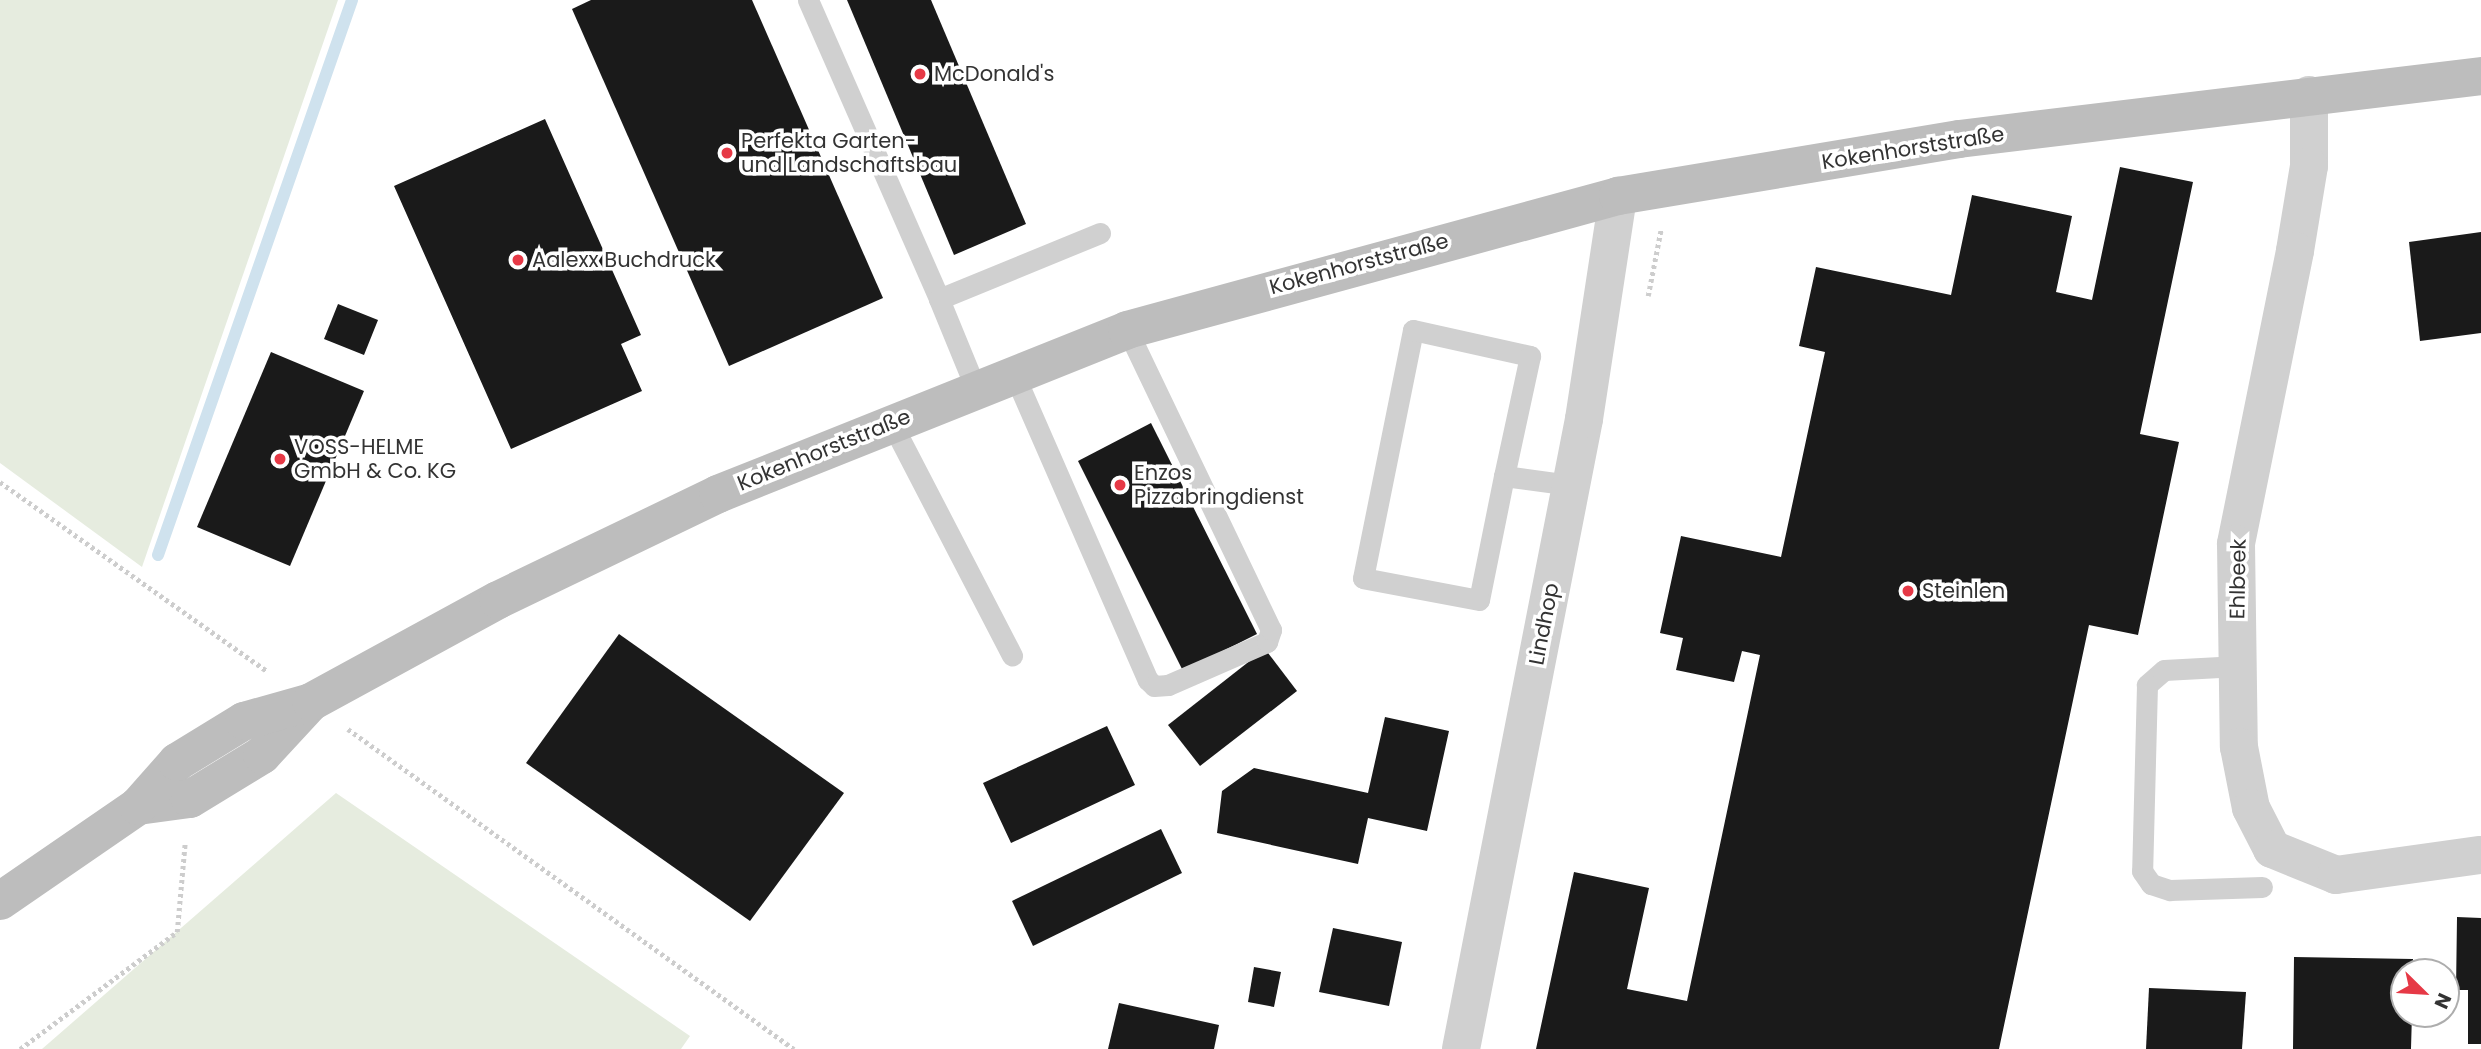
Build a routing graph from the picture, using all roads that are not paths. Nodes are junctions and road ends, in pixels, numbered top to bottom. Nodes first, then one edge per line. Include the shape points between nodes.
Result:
1 (808, 0) edge
2 (2481, 76) edge
3 (2309, 95) junction
4 (1618, 197) junction
5 (1100, 233) dead end
6 (939, 299) junction
7 (1127, 330) junction
8 (1014, 374) junction
9 (976, 388) junction
10 (891, 422) junction
11 (1504, 476) junction
12 (1571, 485) junction
13 (1012, 655) dead end
14 (2238, 666) junction
15 (2481, 855) edge
16 (2262, 887) dead end
17 (0, 901) edge
18 (1461, 1049) edge

1 - 6 lane
2 - 3 main road, Kokenhorststraße
3 - 4 main road, Kokenhorststraße via 1959,139
3 - 14 street, Ehlbeek via 2309,166 2236,544
4 - 7 main road, Kokenhorststraße
4 - 12 street, Lindhop
5 - 6 lane
6 - 9 lane
7 - 8 main road, Kokenhorststraße
7 - 8 lane via 1271,630 1267,642 1168,685 1154,686 1148,680
8 - 9 main road, Kokenhorststraße
9 - 10 main road, Kokenhorststraße
10 - 13 lane
10 - 17 main road, Kokenhorststraße via 694,505 498,600 311,702 262,755 190,799 138,806
11 - 11 lane via 1530,356 1413,330 1363,578 1479,600
11 - 12 lane
12 - 18 street, Lindhop
14 - 15 street, Ehlbeek via 2239,747 2251,808 2272,849 2336,874
14 - 16 lane via 2164,670 2147,685 2142,871 2151,884 2170,890

